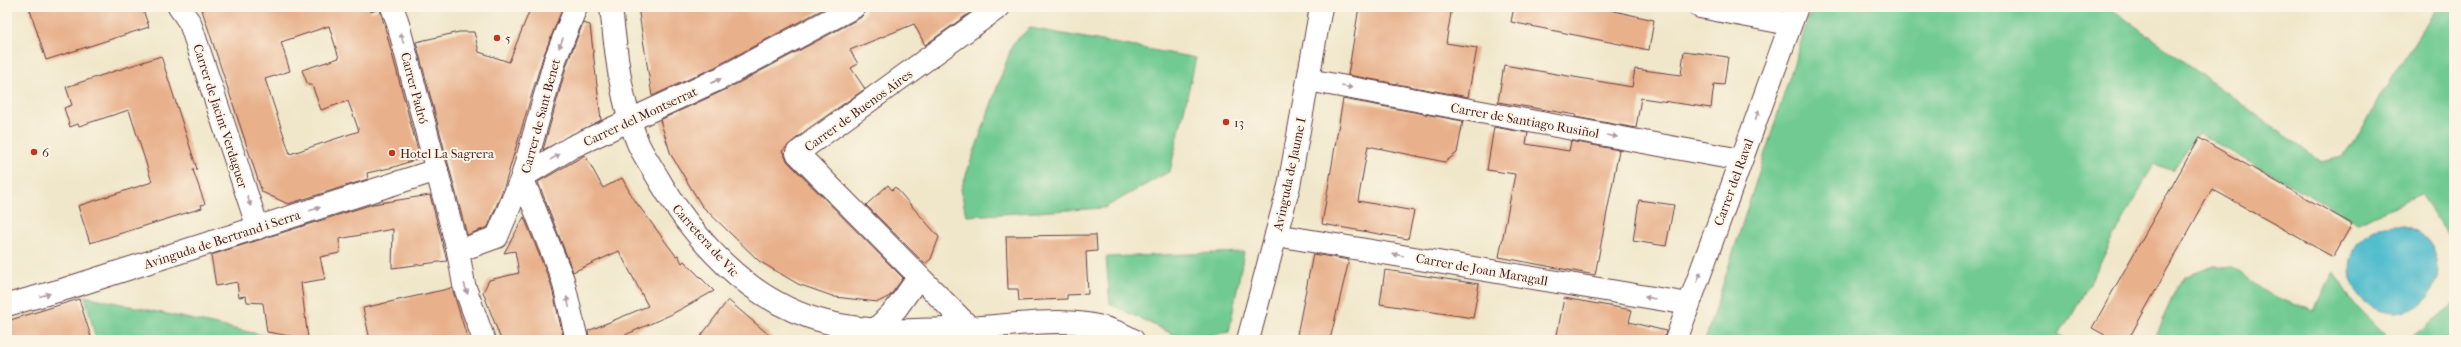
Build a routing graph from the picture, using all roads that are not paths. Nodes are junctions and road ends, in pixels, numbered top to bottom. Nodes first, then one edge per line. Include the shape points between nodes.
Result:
1 (179, 7) edge
2 (392, 7) edge
3 (576, 7) edge
4 (611, 7) edge
5 (854, 7) edge
6 (999, 7) edge
7 (1321, 7) edge
8 (1700, 7) edge
9 (1794, 16) edge
10 (1308, 80) junction
11 (630, 122) junction
12 (1741, 160) junction
13 (437, 170) junction
14 (522, 177) junction
15 (258, 228) junction
16 (1276, 234) junction
17 (458, 251) junction
18 (918, 278) junction
19 (1689, 304) junction
20 (7, 305) edge
21 (970, 328) junction
22 (875, 330) junction
23 (1129, 338) edge
24 (484, 340) edge
25 (578, 340) edge
26 (1248, 340) edge
27 (1676, 340) edge

1 -> 15 street, Carrer de Jacint Verdaguer via 190,23
13 -> 2 street, Carrer Padró
3 -> 14 street, Carrer de Sant Benet via 555,60
4 - 11 street, Carretera de Vic via 618,73
11 -> 5 street, Carrer del Montserrat via 721,78
6 - 18 street, Carrer de Buenos Aires via 797,153
7 - 10 street, Avinguda de Jaume I
8 - 9 street
12 -> 9 street, Carrer del Raval
10 -> 12 street, Carrer de Santiago Rusiñol
10 - 16 street, Avinguda de Jaume I via 1289,186
14 -> 11 street, Carrer del Montserrat via 572,148
11 - 22 street, Carretera de Vic via 638,143 671,203 713,252 745,283 774,302 800,314 827,322
19 -> 12 street, Carrer del Raval
15 -> 13 street, Avinguda de Bertrand i Serra
13 - 17 street, Carrer Padró
14 - 17 street via 497,237
25 -> 14 street, Carrer de Sant Benet via 563,280
20 -> 15 street, Avinguda de Bertrand i Serra
19 -> 16 street, Carrer de Joan Maragall
16 - 26 street, Avinguda de Jaume I
17 -> 24 street via 464,285
18 - 21 street, Carrer de Buenos Aires
18 - 22 street via 896,309
19 - 27 street, Carrer del Raval
21 - 22 street, Carretera de Vic
21 - 23 street, Carretera de Vic via 1016,322 1065,324 1095,326

